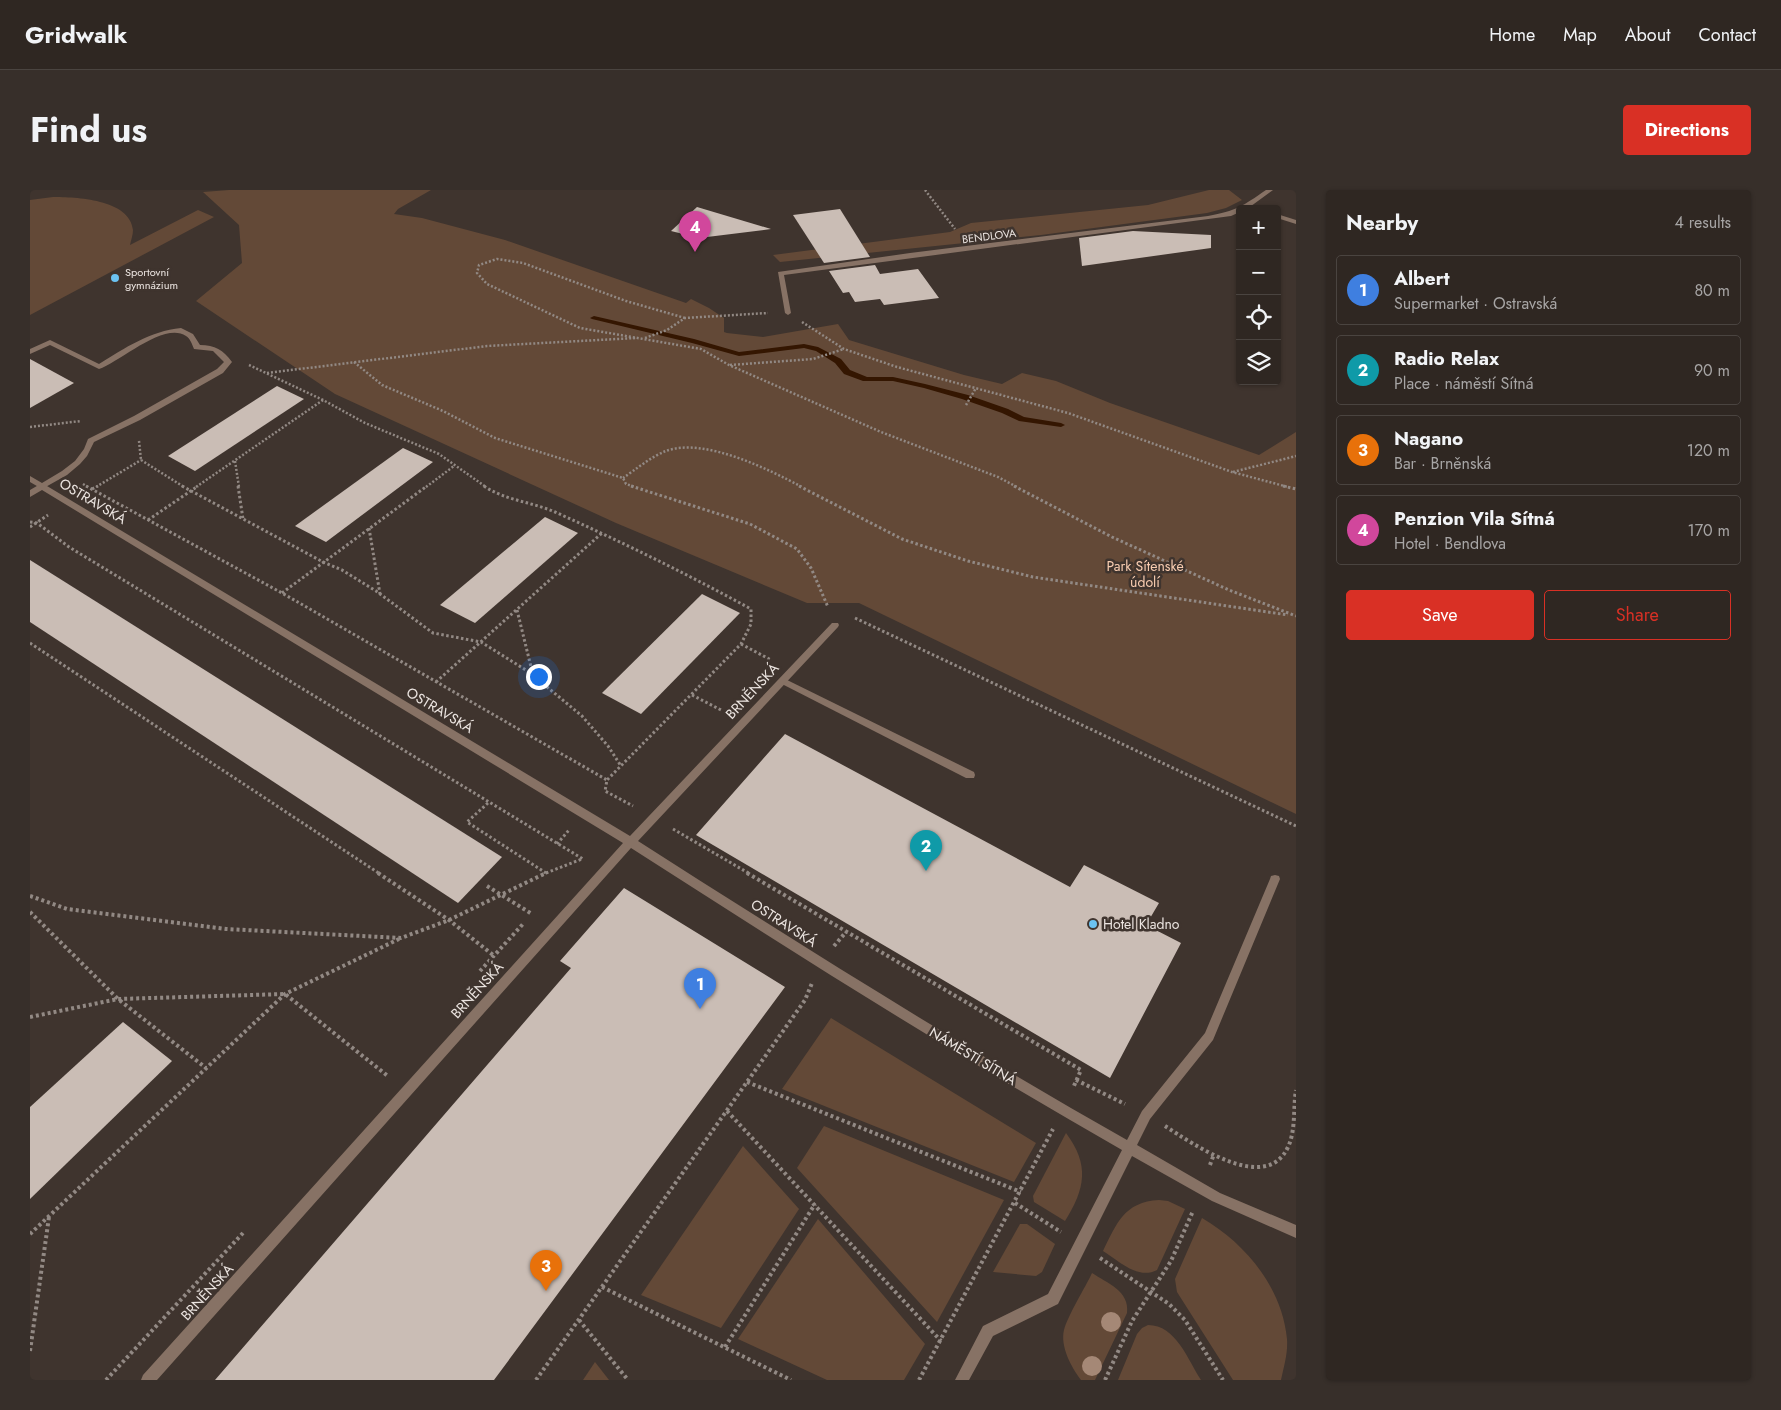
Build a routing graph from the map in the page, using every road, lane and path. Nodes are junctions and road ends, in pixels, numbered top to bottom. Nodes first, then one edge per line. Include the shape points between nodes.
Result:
1 (925, 190) edge
2 (1270, 190) edge
3 (1250, 205) edge
4 (1236, 212) edge
5 (1281, 217) edge
6 (1296, 222) edge
7 (953, 250) junction
8 (788, 313) junction
9 (685, 318) junction
10 (644, 338) junction
11 (844, 349) junction
12 (30, 352) edge
13 (354, 362) junction
14 (729, 365) junction
15 (976, 388) junction
16 (323, 400) junction
17 (967, 403) dead end
18 (83, 420) dead end
19 (30, 428) edge
20 (1296, 456) edge
21 (235, 460) junction
22 (454, 466) junction
23 (1232, 472) junction
24 (623, 478) junction
25 (30, 479) edge
26 (42, 486) junction
27 (1296, 489) edge
28 (190, 491) junction
29 (30, 494) edge
30 (148, 520) junction
31 (243, 520) junction
32 (30, 522) edge
33 (37, 523) junction
34 (30, 527) edge
35 (369, 528) junction
36 (602, 533) junction
37 (323, 562) junction
38 (282, 593) junction
39 (380, 594) junction
40 (517, 610) junction
41 (1296, 616) edge
42 (835, 625) junction
43 (481, 642) junction
44 (30, 643) edge
45 (741, 644) junction
46 (792, 670) junction
47 (533, 676) junction
48 (783, 681) junction
49 (436, 682) junction
50 (692, 695) junction
51 (743, 722) junction
52 (621, 766) junction
53 (970, 775) dead end
54 (607, 780) junction
55 (488, 803) junction
56 (654, 817) junction
57 (1296, 826) edge
58 (631, 842) junction
59 (546, 873) junction
60 (1275, 880) dead end
61 (488, 886) dead end
62 (503, 895) junction
63 (30, 896) edge
64 (30, 912) edge
65 (449, 920) junction
66 (401, 938) junction
67 (820, 962) junction
68 (285, 994) junction
69 (118, 998) junction
70 (30, 1017) edge
71 (206, 1068) junction
72 (389, 1078) dead end
73 (1076, 1080) junction
74 (747, 1082) junction
75 (1296, 1090) edge
76 (1063, 1110) junction
77 (726, 1111) junction
78 (1146, 1115) junction
79 (1128, 1148) junction
80 (1201, 1189) junction
81 (1021, 1192) junction
82 (815, 1204) junction
83 (49, 1216) junction
84 (1296, 1232) edge
85 (30, 1234) edge
86 (602, 1287) junction
87 (1152, 1293) junction
88 (579, 1320) junction
89 (941, 1341) junction
90 (724, 1347) junction
91 (30, 1350) edge
92 (148, 1380) edge
93 (536, 1380) edge
94 (628, 1380) edge
95 (791, 1380) edge
96 (919, 1380) edge
97 (962, 1380) edge
98 (1105, 1380) edge
99 (1223, 1380) edge

1 - 7 path via 960,236
2 - 3 street, BENDLOVA
4 - 7 street, BENDLOVA
5 - 6 street
7 - 8 street, BENDLOVA via 780,273
8 - 9 path
8 - 11 path
9 - 10 path via 667,330
9 - 10 path via 626,301 523,263 498,260 479,265 477,273 487,284 580,328
10 - 13 path via 487,346
10 - 14 path via 702,349
11 - 14 path via 813,359
11 - 15 path
12 - 26 street via 50,342 99,367 160,332 175,329 191,335 197,347 221,351 228,362 220,371 92,440 87,454 77,464
13 - 16 path via 266,373
13 - 24 path via 382,385 495,438
14 - 41 path via 881,432 998,477 1112,537 1228,590
15 - 17 path
15 - 23 path via 1068,412
16 - 21 path
16 - 22 path via 365,423 438,454
18 - 19 path
20 - 23 path
21 - 28 path
21 - 31 path
22 - 35 path
22 - 36 path via 493,492 544,507
23 - 27 path
24 - 41 path via 666,451 694,448 731,455 779,475 902,539 968,561 1034,577
24 - 42 path via 626,484 750,524 797,549 811,568
25 - 26 street, OSTRAVSKÁ
26 - 29 street
26 - 58 street, OSTRAVSKÁ
28 - 30 path
28 - 30 path via 141,460 93,489
28 - 31 path
30 - 38 path
31 - 37 path
32 - 33 path
33 - 34 path
33 - 55 path via 69,547
35 - 37 path
35 - 39 path
36 - 40 path
36 - 45 path via 751,609 751,624
37 - 38 path
37 - 39 path
38 - 49 path
39 - 43 path via 433,633
40 - 43 path
40 - 47 path
42 - 46 street, BRNĚNSKÁ
42 - 57 path via 853,617
43 - 47 path
43 - 49 path
44 - 65 path
45 - 46 path
45 - 50 path
46 - 48 street, BRNĚNSKÁ
47 - 52 path via 582,716
48 - 51 street, BRNĚNSKÁ
48 - 53 street
49 - 54 path
50 - 51 path
50 - 52 path
51 - 56 street, BRNĚNSKÁ
52 - 54 path
54 - 56 path via 605,791
55 - 59 path via 467,822
55 - 59 path via 582,859
56 - 58 street, BRNĚNSKÁ
56 - 73 path via 1081,1070
58 - 67 street, OSTRAVSKÁ
58 - 92 street, BRNĚNSKÁ
59 - 62 path
60 - 78 street via 1209,1036
61 - 62 path
62 - 65 path
62 - 65 path via 532,914 494,955
63 - 66 path via 67,908 226,929
64 - 69 path
65 - 66 path
66 - 68 path
67 - 74 path via 805,1000
67 - 76 street, NÁMĚSTÍ SÍTNÁ
68 - 69 path
68 - 71 path
68 - 72 path
69 - 70 path
69 - 71 path
71 - 83 path
73 - 76 path
73 - 78 path
74 - 77 path
74 - 81 path
75 - 78 path via 1288,1148 1279,1161 1264,1169 1250,1169 1214,1154
76 - 79 street, NÁMĚSTÍ SÍTNÁ
76 - 81 path
77 - 82 path
77 - 86 path
78 - 79 street
79 - 80 street, NÁMĚSTÍ SÍTNÁ
79 - 97 street via 1053,1299 988,1331
80 - 84 street, NÁMĚSTÍ SÍTNÁ
80 - 87 path via 1171,1262
81 - 89 path
82 - 89 path
82 - 90 path
83 - 85 path
83 - 91 path
86 - 88 path
86 - 90 path
87 - 98 path via 1132,1322
87 - 99 path via 1170,1304 1185,1320
88 - 93 path
88 - 94 path
89 - 96 path
90 - 95 path

